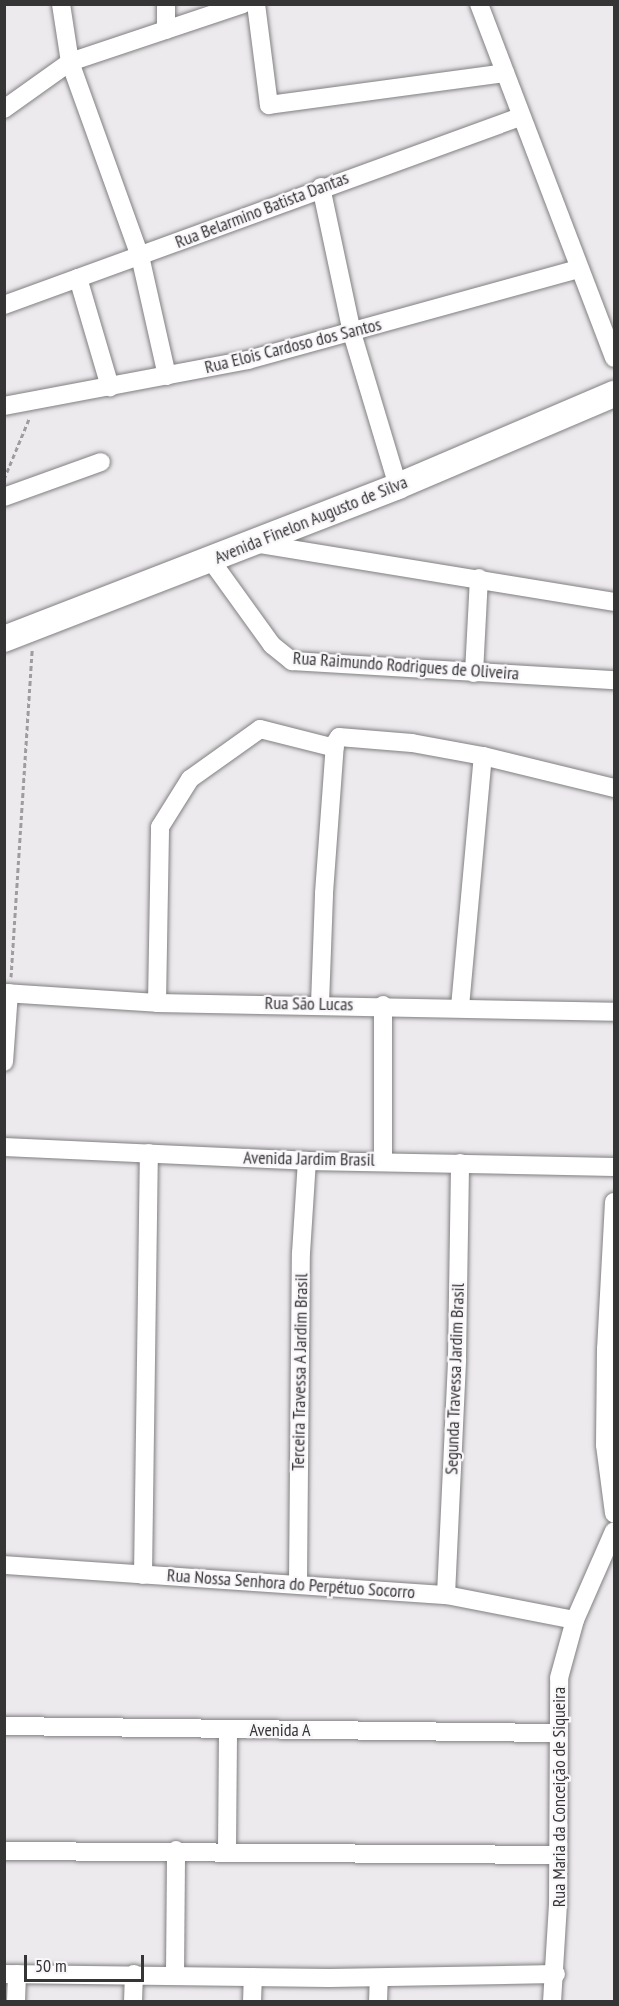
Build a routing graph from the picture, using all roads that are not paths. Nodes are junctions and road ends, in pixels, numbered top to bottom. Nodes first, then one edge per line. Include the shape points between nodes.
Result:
1 (61, 4) edge
2 (166, 4) edge
3 (243, 4) edge
4 (256, 4) edge
5 (479, 4) edge
6 (166, 30) junction
7 (69, 62) junction
8 (505, 73) junction
9 (4, 109) edge
10 (520, 117) junction
11 (321, 188) junction
12 (140, 256) junction
13 (578, 269) junction
14 (78, 279) junction
15 (4, 305) edge
16 (352, 333) junction
17 (615, 358) edge
18 (167, 376) junction
19 (110, 387) junction
20 (615, 394) edge
21 (4, 406) edge
22 (101, 462) dead end
23 (398, 486) junction
24 (4, 497) edge
25 (254, 543) junction
26 (210, 560) junction
27 (479, 578) junction
28 (615, 602) edge
29 (4, 639) edge
30 (474, 673) junction
31 (615, 680) edge
32 (337, 743) junction
33 (483, 756) junction
34 (615, 788) edge
35 (7, 993) edge
36 (157, 1003) junction
37 (320, 1004) junction
38 (383, 1005) junction
39 (460, 1007) junction
40 (615, 1012) edge
41 (4, 1062) edge
42 (4, 1147) edge
43 (148, 1153) junction
44 (307, 1161) junction
45 (383, 1161) junction
46 (460, 1163) junction
47 (615, 1167) edge
48 (615, 1202) edge
49 (615, 1513) edge
50 (615, 1531) edge
51 (4, 1565) edge
52 (143, 1575) junction
53 (298, 1583) junction
54 (446, 1595) junction
55 (574, 1620) junction
56 (4, 1726) edge
57 (228, 1730) junction
58 (556, 1732) junction
59 (176, 1850) junction
60 (227, 1850) junction
61 (4, 1851) edge
62 (558, 1855) junction
63 (11, 1974) edge
64 (134, 1974) junction
65 (175, 1974) junction
66 (556, 1974) junction
67 (253, 1977) junction
68 (379, 1978) junction
69 (16, 2001) edge
70 (133, 2001) edge
71 (252, 2001) edge
72 (378, 2001) edge
73 (552, 2001) edge

1 - 7 street
2 - 6 street
3 - 6 street
4 - 8 street via 269,105
5 - 8 street
6 - 7 street
7 - 9 street
7 - 12 street
8 - 10 street
10 - 11 street, Rua Belarmino Batista Dantas
10 - 13 street
11 - 12 street, Rua Belarmino Batista Dantas
11 - 16 street
12 - 14 street, Rua Belarmino Batista Dantas
12 - 18 street
13 - 16 street, Rua Elois Cardoso dos Santos
13 - 17 street
14 - 15 street, Rua Belarmino Batista Dantas
14 - 19 street
16 - 18 street, Rua Elois Cardoso dos Santos
16 - 23 street
18 - 19 street, Rua Elois Cardoso dos Santos
19 - 21 street, Rua Elois Cardoso dos Santos
20 - 23 street, Avenida Finelon Augusto de Silva
22 - 24 street
23 - 25 street, Avenida Finelon Augusto de Silva
25 - 26 street, Avenida Finelon Augusto de Silva
25 - 27 street
26 - 29 street, Avenida Finelon Augusto de Silva
26 - 30 street, Rua Raimundo Rodrigues de Oliveira via 272,645 292,661
27 - 28 street
27 - 30 street
30 - 31 street, Rua Raimundo Rodrigues de Oliveira
32 - 33 street via 412,743
32 - 36 street via 260,729 190,778 160,827
32 - 37 street
33 - 34 street
33 - 39 street
35 - 36 street, Rua São Lucas
35 - 41 street
36 - 37 street, Rua São Lucas
37 - 38 street, Rua São Lucas
38 - 39 street, Rua São Lucas
38 - 45 street
39 - 40 street, Rua São Lucas
42 - 43 street, Avenida Jardim Brasil
43 - 44 street, Avenida Jardim Brasil
43 - 52 street
44 - 45 street, Avenida Jardim Brasil
44 - 53 street, Terceira Travessa A Jardim Brasil via 301,1253
45 - 46 street, Avenida Jardim Brasil
46 - 47 street, Avenida Jardim Brasil
46 - 54 street, Segunda Travessa Jardim Brasil via 458,1354
48 - 49 street via 605,1366 606,1468
50 - 55 street, Rua Maria da Conceição de Siqueira
51 - 52 street, Rua Nossa Senhora do Perpétuo Socorro
52 - 53 street, Rua Nossa Senhora do Perpétuo Socorro
53 - 54 street, Rua Nossa Senhora do Perpétuo Socorro
54 - 55 street, Rua Nossa Senhora do Perpétuo Socorro
55 - 58 street, Rua Maria da Conceição de Siqueira via 564,1650
56 - 57 street, Avenida A
57 - 58 street, Avenida A
57 - 60 street
58 - 62 street, Rua Maria da Conceição de Siqueira
59 - 60 street
59 - 61 street
59 - 65 street
60 - 62 street
62 - 66 street, Rua Maria da Conceição de Siqueira
63 - 64 street
63 - 69 street
64 - 65 street
64 - 70 street
65 - 67 street
66 - 68 street
66 - 73 street, Rua Maria da Conceição de Siqueira
67 - 68 street
67 - 71 street
68 - 72 street

